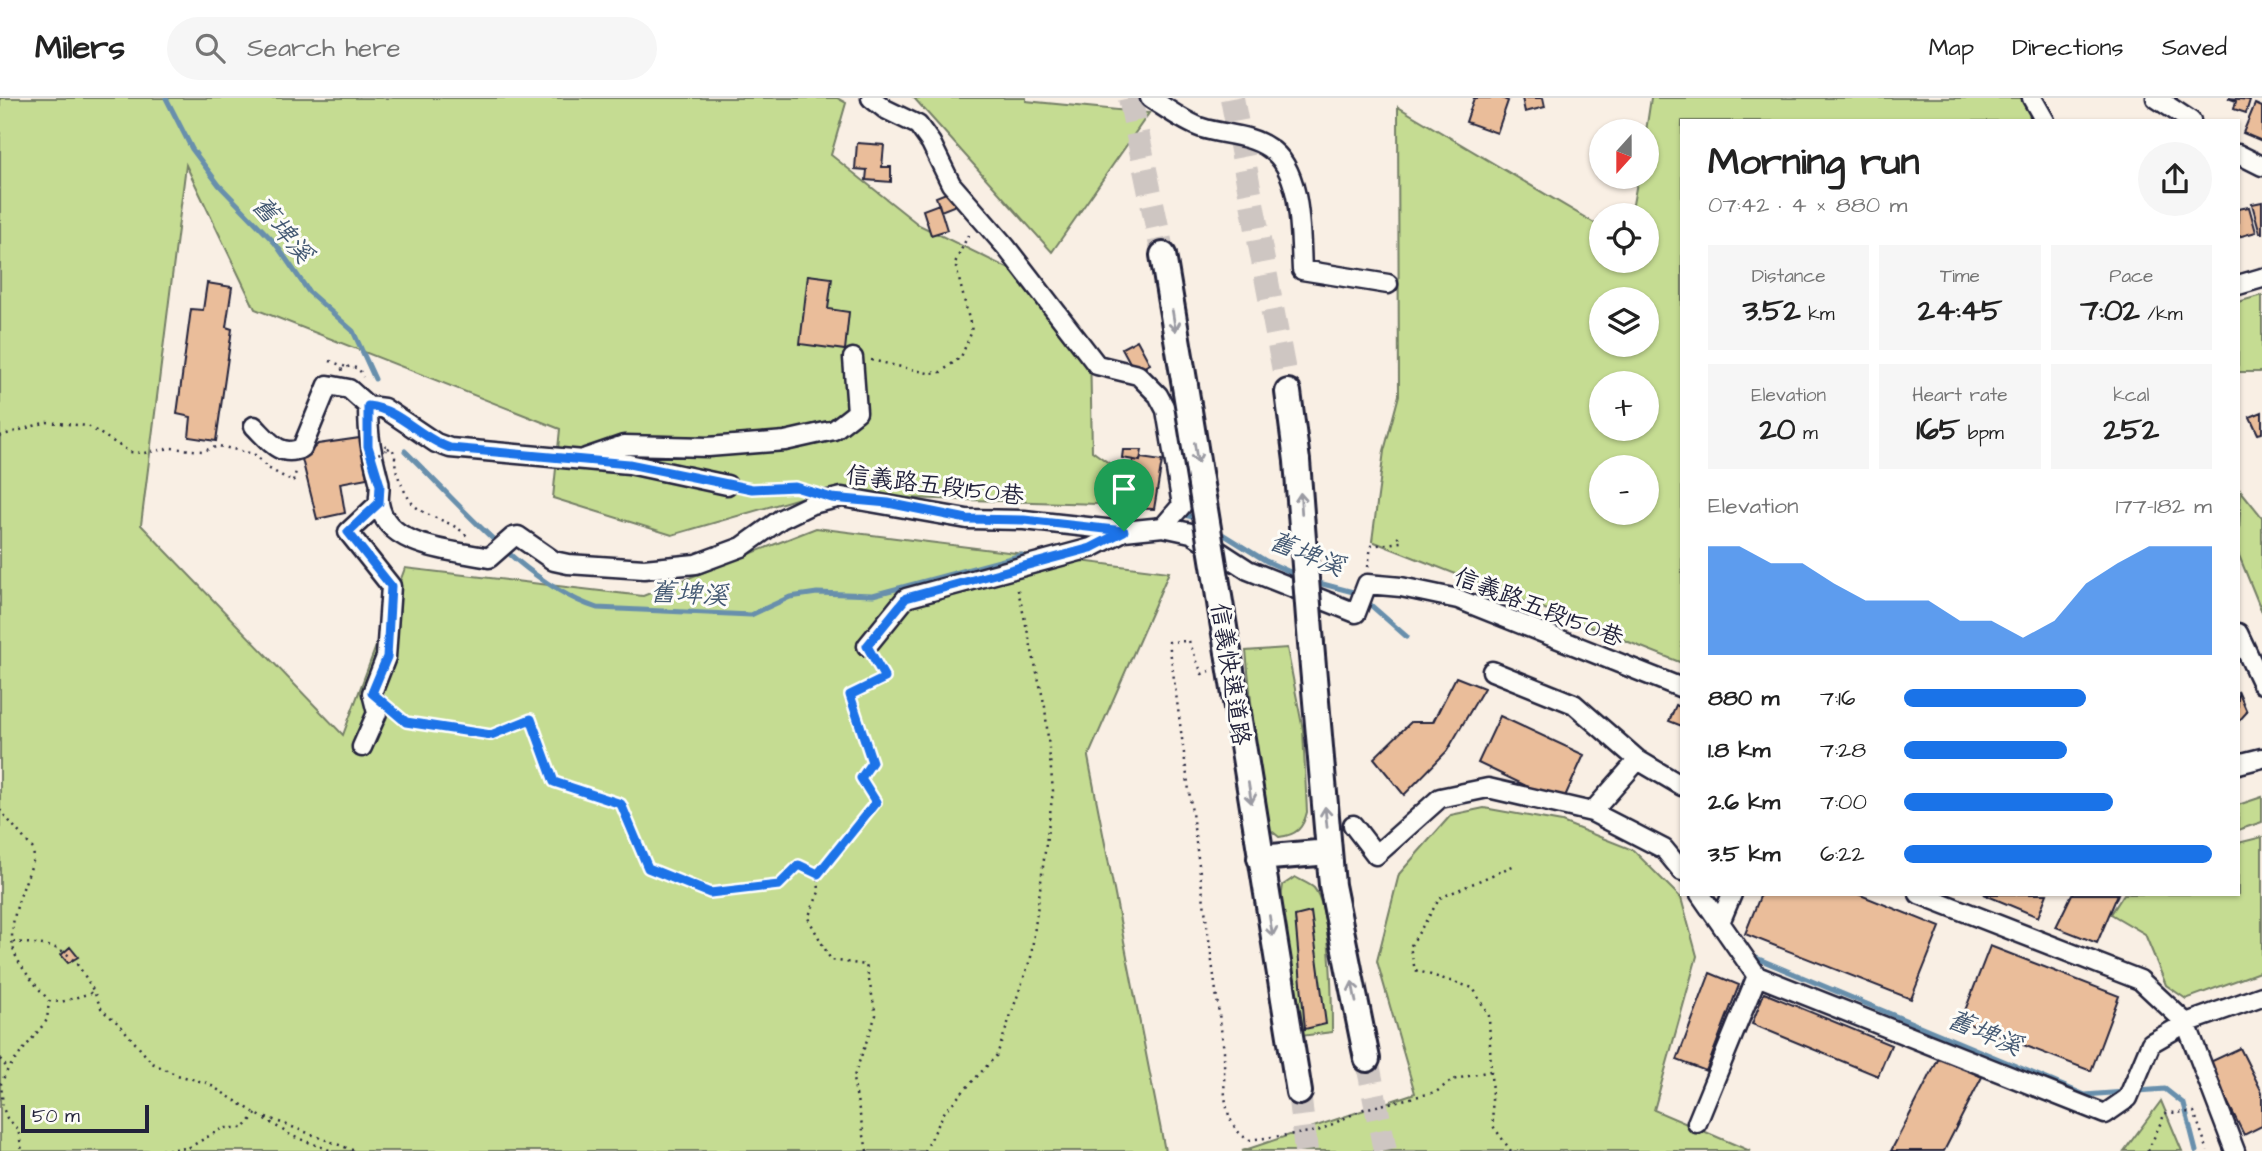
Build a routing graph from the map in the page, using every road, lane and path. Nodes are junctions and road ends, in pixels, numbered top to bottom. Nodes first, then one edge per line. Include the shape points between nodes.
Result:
1 (872, 98) edge
2 (1150, 98) edge
3 (2032, 98) edge
4 (2156, 98) edge
5 (2044, 119) edge
6 (2188, 119) edge
7 (2240, 155) edge
8 (2262, 166) edge
9 (973, 225) dead end
10 (1163, 255) tunnel mouth
11 (2262, 278) edge
12 (1388, 284) dead end
13 (2240, 284) edge
14 (853, 358) joint
15 (330, 361) dead end
16 (346, 367) dead end
17 (1288, 392) tunnel mouth
18 (368, 406) junction
19 (254, 426) dead end
20 (0, 436) edge
21 (384, 444) dead end
22 (391, 447) dead end
23 (302, 448) junction
24 (372, 457) junction
25 (583, 459) junction
26 (726, 485) joint
27 (832, 498) junction
28 (379, 503) junction
29 (1163, 527) junction
30 (1124, 531) junction
31 (1396, 534) dead end
32 (489, 558) junction
33 (1014, 569) junction
34 (1367, 584) junction
35 (2240, 638) edge
36 (1170, 642) dead end
37 (867, 646) joint
38 (1218, 658) junction
39 (1492, 671) dead end
40 (2262, 684) edge
41 (1680, 687) edge
42 (372, 693) junction
43 (362, 747) dead end
44 (2262, 758) edge
45 (1638, 760) junction
46 (2240, 764) edge
47 (1680, 785) edge
48 (0, 810) edge
49 (1592, 812) junction
50 (1353, 825) dead end
51 (1329, 852) junction
52 (1260, 859) junction
53 (1517, 864) dead end
54 (1680, 869) edge
55 (818, 874) junction
56 (1702, 896) edge
57 (1731, 896) edge
58 (1924, 896) edge
59 (1721, 920) junction
60 (13, 942) junction
61 (1757, 976) junction
62 (94, 992) junction
63 (2262, 996) edge
64 (49, 1001) junction
65 (2186, 1023) junction
66 (0, 1059) edge
67 (1367, 1059) tunnel mouth
68 (8, 1069) junction
69 (1299, 1092) tunnel mouth
70 (257, 1113) junction
71 (1698, 1123) dead end
72 (22, 1151) edge
73 (147, 1151) edge
74 (332, 1151) edge
75 (355, 1151) edge
76 (867, 1151) edge
77 (925, 1151) edge
78 (1511, 1151) edge
79 (2148, 1151) edge
80 (2208, 1151) edge
81 (2235, 1151) edge

1 - 29 street via 918,125 951,184 1097,365 1138,375 1158,395 1166,410 1182,505
2 - 12 street via 1200,128 1244,137 1270,149 1286,168 1299,206 1302,270
3 - 5 street
4 - 6 street
7 - 8 street
9 - 14 path via 955,263 972,331 961,358 940,372 928,373
10 -> 38 highway, 信義快速道路, bridge via 1185,386
11 - 13 street
14 - 25 street, 信義路五段150巷 via 857,412 834,430 785,441 708,447 624,445
15 - 16 path
51 -> 17 highway, bridge
18 - 23 street, 信義路五段150巷 via 349,389 328,385
18 - 24 street
18 - 25 street, 信義路五段150巷 via 384,408 450,448
19 - 23 street via 279,450 291,453
20 - 23 path via 47,422 88,426 130,452 219,446 254,454 268,468 293,481
21 - 24 path, bridge via 388,449
22 - 32 path via 396,470 413,504 454,523
24 - 28 street via 380,485
25 - 26 street, 信義路五段150巷
26 - 27 path via 795,487
27 - 30 street, 信義路五段150巷 via 888,503 967,519
27 - 32 street, 信義路五段150巷 via 781,519 732,552 696,564 644,569 568,564 554,561 518,536
28 - 32 street via 398,535
28 - 42 street via 348,532 391,586 387,657
29 - 30 street, 信義路五段150巷
29 - 34 street, 信義路五段150巷 via 1191,533 1257,574 1356,613
30 - 33 street via 1091,548
31 - 34 path via 1401,542 1371,546
33 - 37 street via 906,598
33 - 77 path via 1045,707 1053,791 1031,957 997,1055 945,1111
34 - 41 street, 信義路五段150巷 via 1458,599
35 - 40 street
36 - 38 path via 1189,641 1202,674 1210,672
37 - 55 path via 885,678 850,695 872,762 861,778 876,802
38 -> 52 highway, 信義快速道路
39 - 45 street via 1574,704
42 - 43 street via 377,713
42 - 55 path via 406,722 491,735 531,719 554,782 621,804 648,868 710,893 779,885 799,865
44 - 46 street
45 - 47 street
45 - 49 street
48 - 60 path via 33,849 34,858 14,920
49 - 50 street via 1488,788 1440,798 1376,855
49 - 54 street via 1664,849
51 - 52 highway
67 -> 51 highway
52 -> 69 highway, 信義快速道路
53 - 78 path via 1440,898 1410,947 1415,971 1473,988 1489,1016 1493,1126
55 - 76 path via 819,892 808,918 831,960 866,965 876,1016 853,1079
56 - 59 street
57 - 59 street
58 - 65 street via 2140,980
59 - 61 street
60 - 62 path via 50,944 69,955
60 - 64 path via 18,961
61 - 65 street via 2105,1114 2128,1098 2151,1043
61 - 71 street
62 - 64 path
62 - 70 path via 102,1010 152,1063 207,1083
63 - 65 street
64 - 68 path via 47,1020
65 - 81 street
66 - 68 path
68 - 72 path via 1,1083 3,1108 18,1129
70 - 73 path via 244,1128 223,1128 188,1148
70 - 74 path via 292,1136
70 - 75 path
79 - 80 path via 2165,1113 2194,1112

